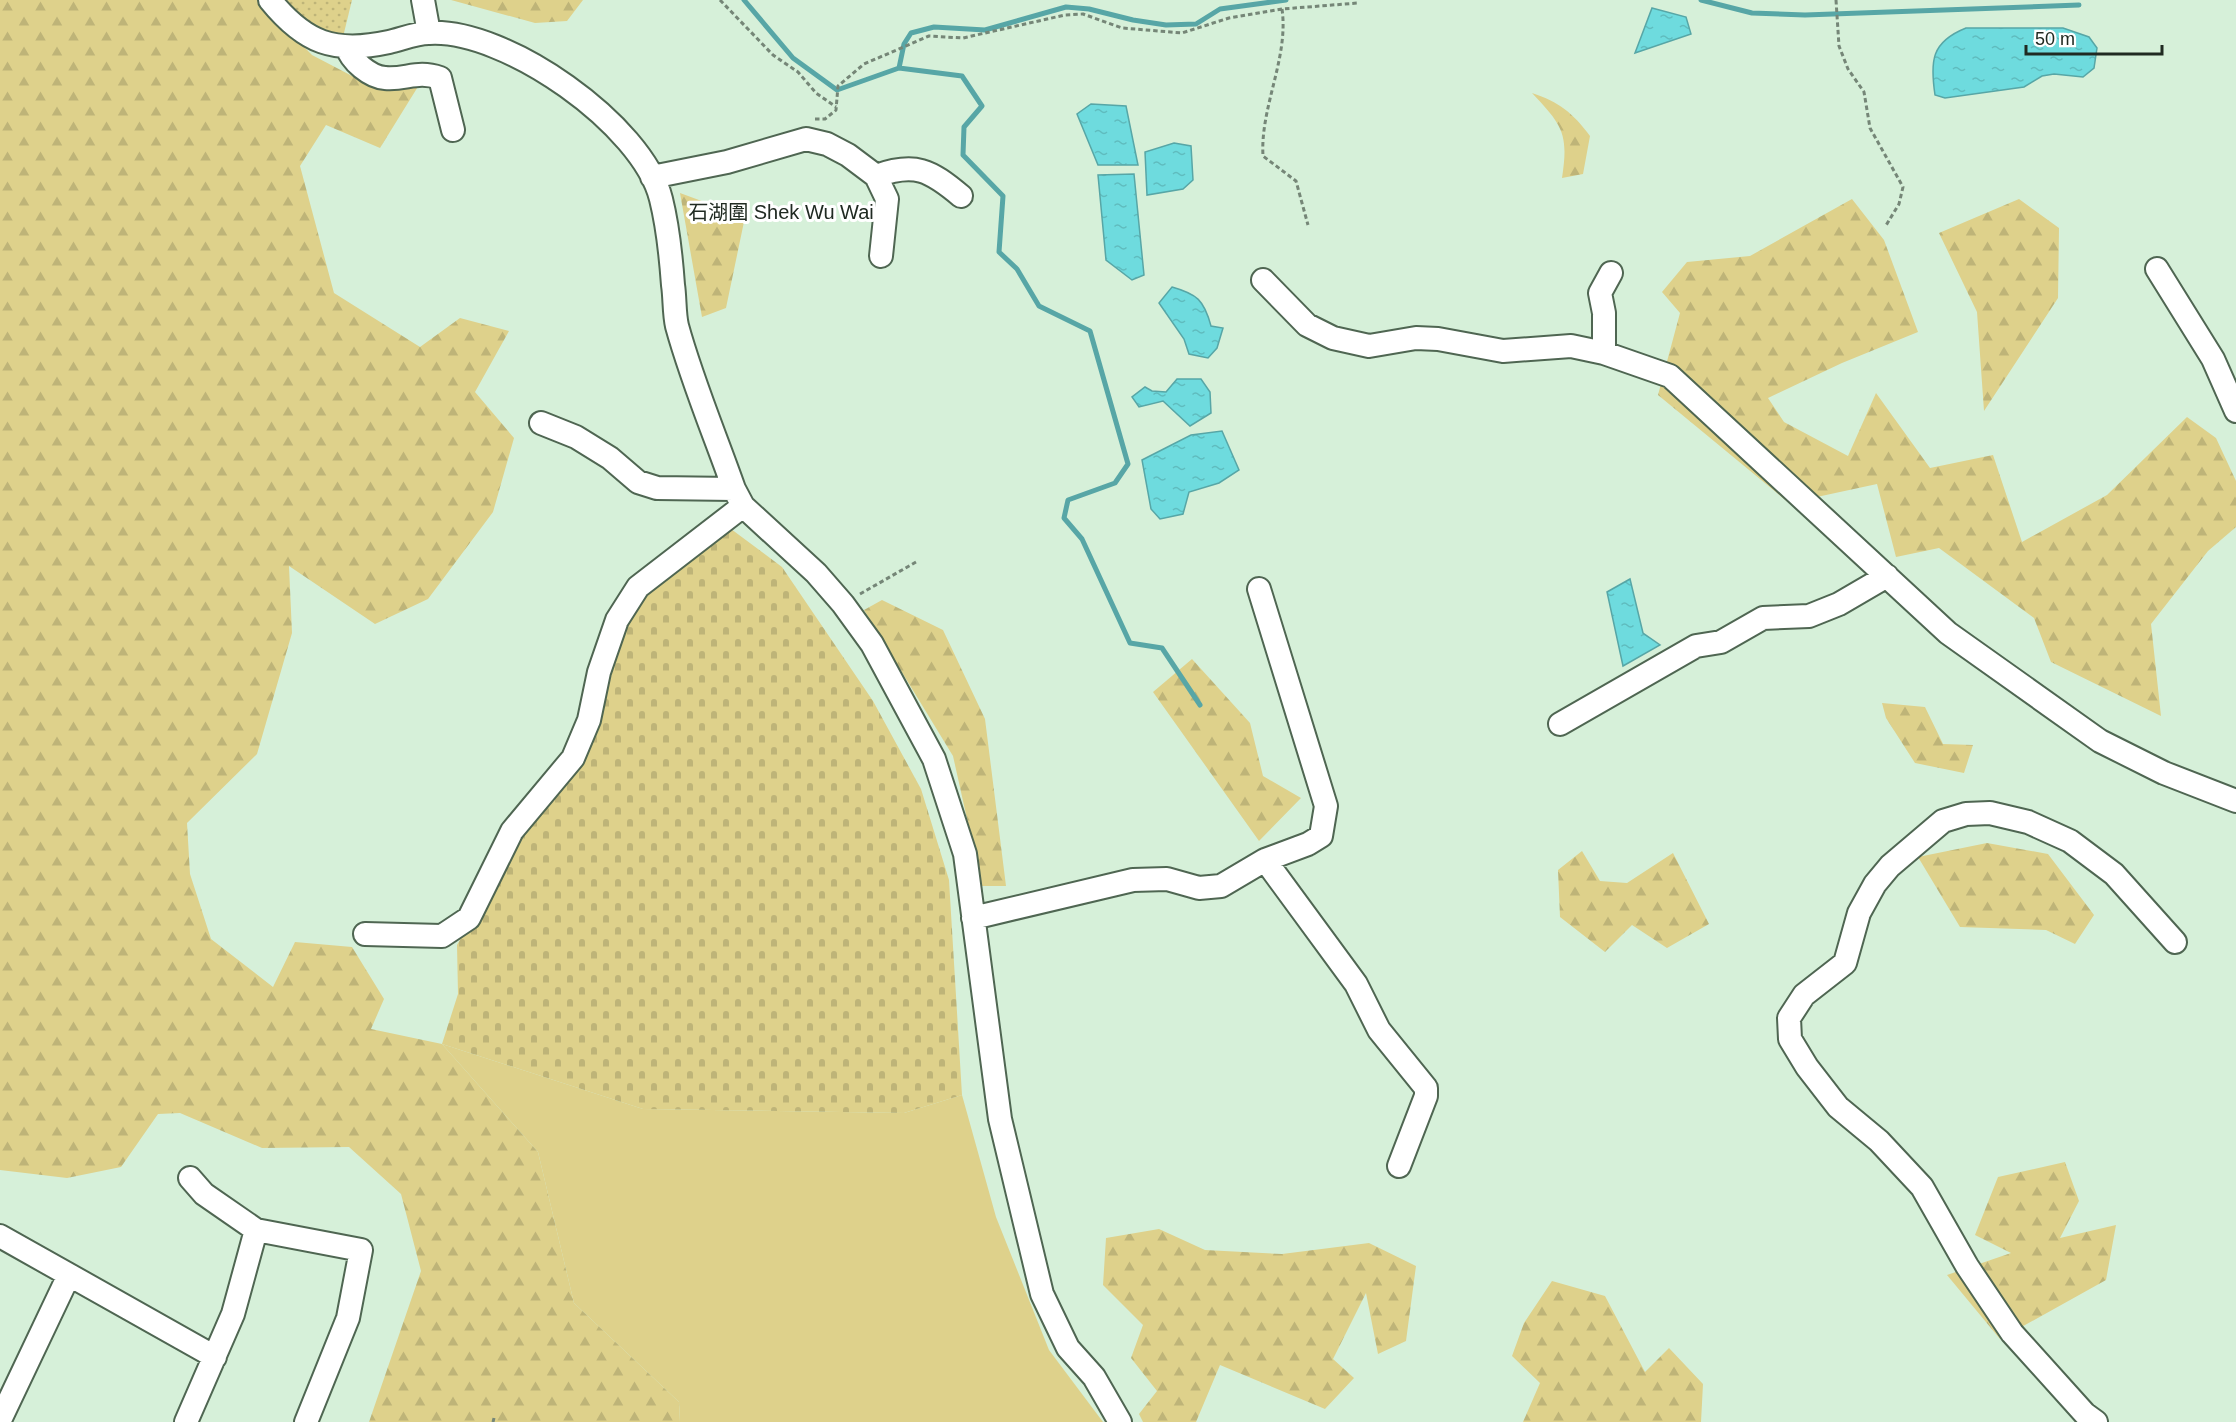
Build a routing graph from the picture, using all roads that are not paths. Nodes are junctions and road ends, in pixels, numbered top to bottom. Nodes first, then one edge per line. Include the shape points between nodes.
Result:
1 (270, 0) edge
2 (423, 0) edge
3 (429, 33) junction
4 (347, 47) junction
5 (453, 130) dead end
6 (876, 176) junction
7 (652, 177) junction
8 (961, 196) dead end
9 (881, 256) dead end
10 (2157, 269) dead end
11 (1611, 273) dead end
12 (1263, 280) dead end
13 (1604, 353) junction
14 (2236, 411) edge
15 (541, 423) dead end
16 (739, 498) junction
17 (1887, 576) junction
18 (1258, 589) dead end
19 (1560, 724) dead end
20 (2236, 801) edge
21 (1265, 860) junction
22 (973, 918) junction
23 (365, 934) dead end
24 (2175, 942) dead end
25 (1399, 1166) dead end
26 (190, 1178) dead end
27 (256, 1230) junction
28 (0, 1236) edge
29 (68, 1277) junction
30 (215, 1357) junction
31 (0, 1420) edge
32 (186, 1422) edge
33 (306, 1422) edge
34 (1120, 1422) edge
35 (2096, 1422) edge

1 - 4 street via 288,22 308,37
2 - 3 street
3 - 4 street
3 - 7 street via 488,43 544,70 588,101 628,142
4 - 5 street via 349,55 362,67 384,78 425,73 440,78
6 - 7 street via 848,155 806,139 703,168
6 - 8 street via 898,168 912,169 932,174
6 - 9 street via 887,199
7 - 16 street via 661,198 677,324
10 - 14 street via 2213,359
11 - 13 street via 1600,294
12 - 13 street via 1307,325 1333,338 1369,346 1416,338 1503,351 1571,346
13 - 17 street via 1670,376
15 - 16 street via 576,437 638,482
16 - 22 street via 816,573 872,644 934,759 965,854
16 - 23 street via 638,587 617,620 599,672 589,720 573,758 512,831 469,918 442,936
17 - 19 street via 1839,604 1809,616 1763,618 1720,642 1696,646
17 - 20 street via 1948,633 2100,741 2164,773
18 - 21 street via 1326,806 1321,836
21 - 22 street via 1221,886 1199,888 1167,879 1133,880
21 - 25 street via 1356,984 1379,1030 1426,1088
22 - 34 street via 1000,1119 1042,1294 1068,1348 1094,1377
24 - 35 street via 2114,874 2070,841 2028,822 1990,813 1966,814 1943,821 1890,866 1859,913 1845,963 1803,995 1789,1018 1790,1039 1838,1107 1879,1141 1922,1187 1967,1266 2012,1333
26 - 27 street via 204,1194
27 - 30 street via 233,1314
27 - 33 street via 361,1250 348,1318
28 - 29 street
29 - 30 street
29 - 31 street
30 - 32 street

